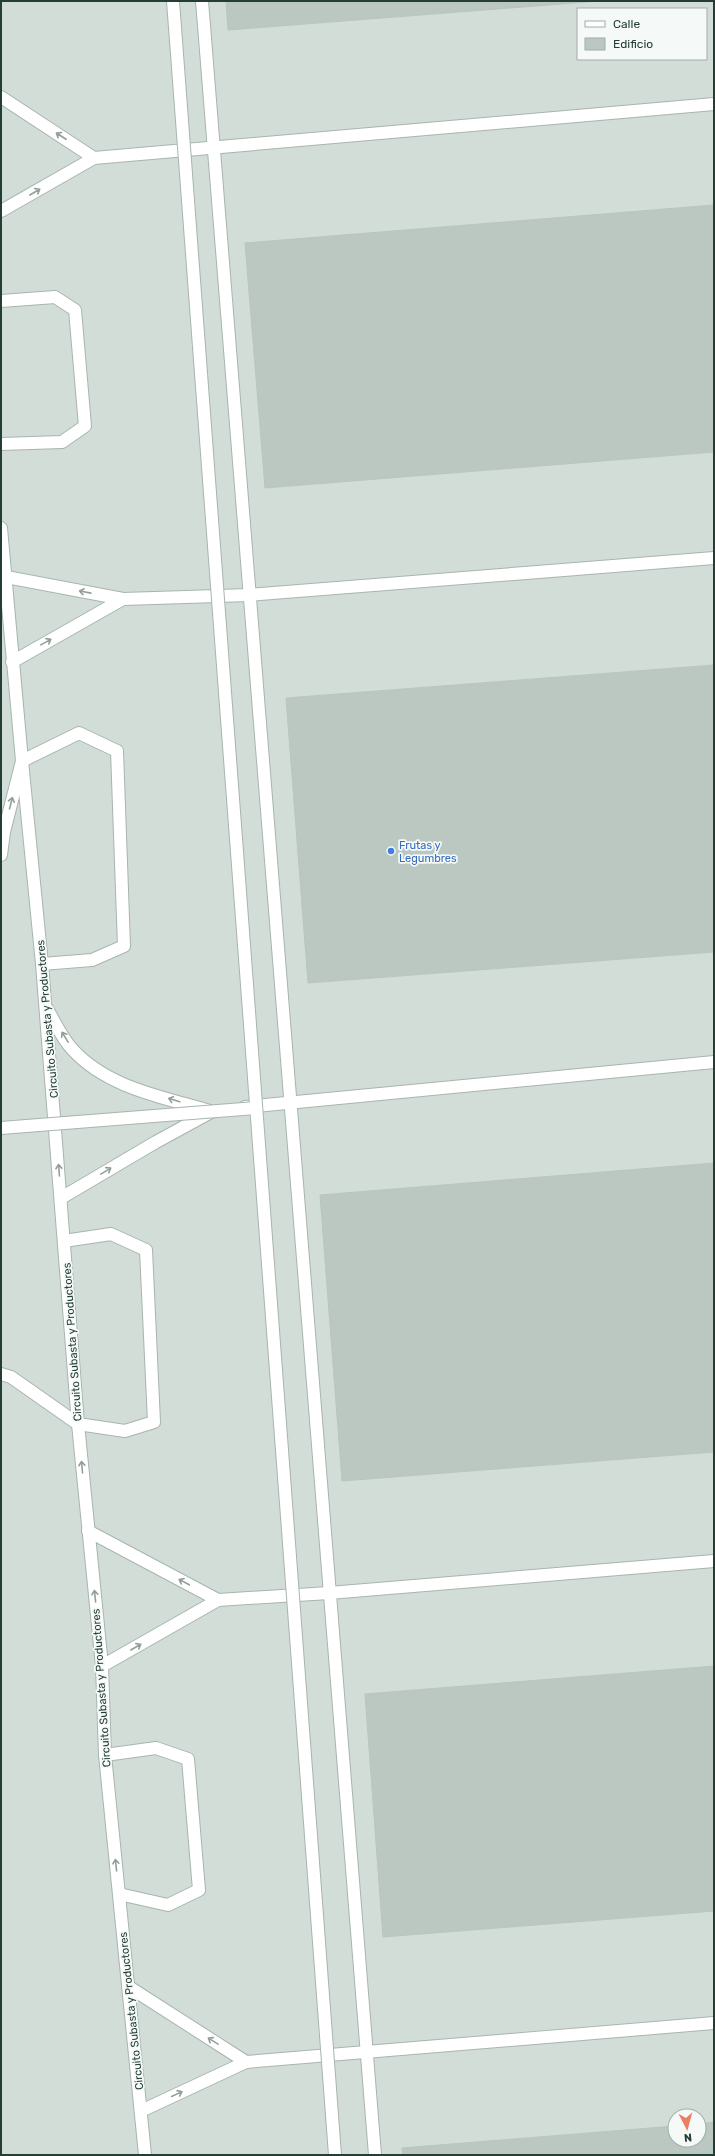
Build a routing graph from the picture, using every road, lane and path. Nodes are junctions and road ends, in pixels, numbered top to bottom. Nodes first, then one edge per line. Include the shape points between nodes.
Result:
1 (173, 1) edge
2 (202, 1) edge
3 (1, 97) edge
4 (714, 104) edge
5 (214, 148) junction
6 (94, 158) junction
7 (1, 211) edge
8 (1, 301) edge
9 (1, 444) edge
10 (1, 528) edge
11 (714, 558) edge
12 (3, 576) edge
13 (249, 595) junction
14 (123, 599) junction
15 (12, 662) junction
16 (22, 761) junction
17 (1, 855) edge
18 (42, 964) junction
19 (46, 1007) junction
20 (714, 1062) edge
21 (290, 1101) junction
22 (256, 1108) junction
23 (212, 1111) junction
24 (1, 1128) edge
25 (61, 1198) junction
26 (64, 1241) junction
27 (1, 1374) edge
28 (78, 1424) junction
29 (88, 1531) junction
30 (714, 1561) edge
31 (329, 1593) junction
32 (218, 1600) junction
33 (102, 1666) junction
34 (105, 1755) junction
35 (119, 1894) junction
36 (128, 1988) junction
37 (714, 2023) edge
38 (368, 2053) junction
39 (246, 2062) junction
40 (142, 2111) junction
41 (145, 2155) edge
42 (335, 2155) edge
43 (375, 2155) edge

1 - 22 street, bridge
2 - 5 street
6 -> 3 street
4 - 5 street
5 - 6 street
5 - 13 street
7 -> 6 street
8 - 9 street via 55,297 75,310 85,426 62,442
10 - 12 street, Circuito Subasta y Productores
11 - 13 street
14 -> 12 street
12 - 15 street, Circuito Subasta y Productores
13 - 14 street
13 - 21 street
15 -> 14 street
15 - 16 street, Circuito Subasta y Productores
17 -> 16 street via 4,832
16 - 18 street, Circuito Subasta y Productores
16 - 18 street via 79,733 117,751 124,946 92,960
18 - 19 street, Circuito Subasta y Productores
23 -> 19 street via 130,1087 98,1073 72,1049
25 -> 19 street, Circuito Subasta y Productores
20 - 21 street
21 - 23 street
21 - 31 street
22 - 24 street, bridge
22 - 42 street, bridge
25 -> 23 street
25 - 26 street, Circuito Subasta y Productores
26 - 28 street, Circuito Subasta y Productores
26 - 28 street via 111,1234 146,1250 154,1422 125,1431
27 - 28 street via 11,1377
29 -> 28 street, Circuito Subasta y Productores
32 -> 29 street
33 -> 29 street, Circuito Subasta y Productores
30 - 31 street
31 - 32 street
31 - 38 street
33 -> 32 street
33 - 34 street, Circuito Subasta y Productores
35 -> 34 street, Circuito Subasta y Productores
34 - 35 street via 156,1748 188,1759 199,1890 168,1905
35 - 36 street, Circuito Subasta y Productores
39 -> 36 street
36 - 40 street, Circuito Subasta y Productores
37 - 38 street
38 - 39 street
38 - 43 street
40 -> 39 street
40 - 41 street, Circuito Subasta y Productores

